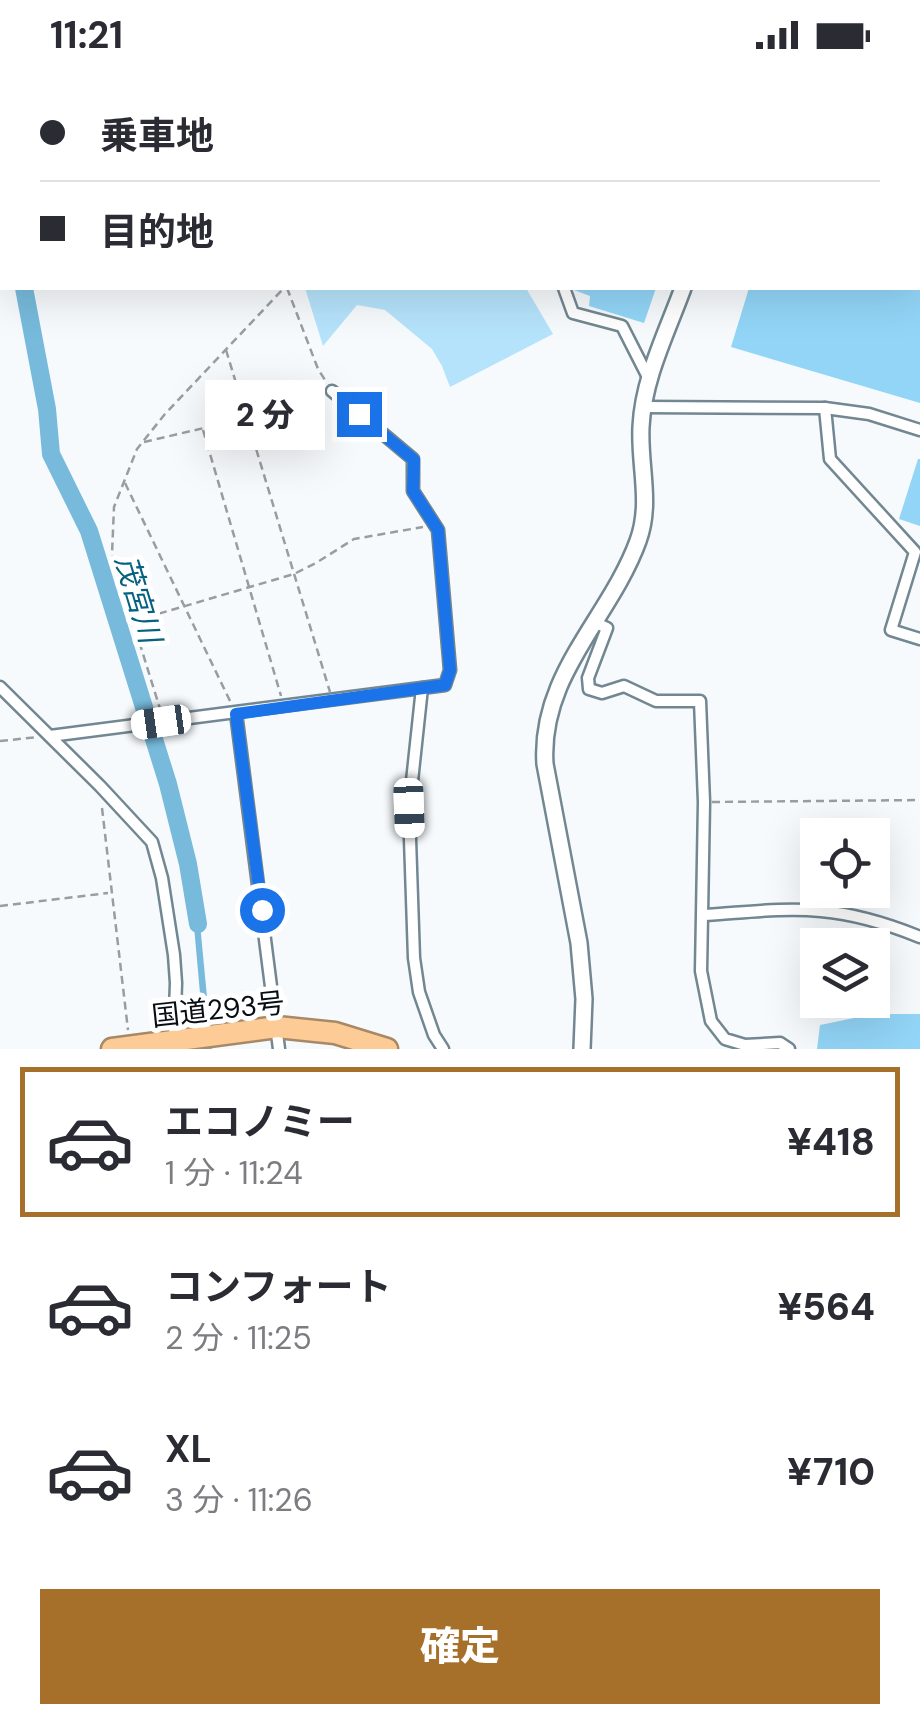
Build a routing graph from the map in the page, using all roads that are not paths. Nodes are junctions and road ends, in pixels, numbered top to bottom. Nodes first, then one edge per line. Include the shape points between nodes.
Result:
1 (565, 290) edge
2 (681, 290) edge
3 (650, 381) junction
4 (332, 391) road end
5 (643, 406) junction
6 (824, 408) junction
7 (920, 430) edge
8 (594, 622) junction
9 (920, 640) edge
10 (0, 687) edge
11 (422, 688) junction
12 (236, 714) junction
13 (50, 736) junction
14 (702, 915) junction
15 (920, 937) edge
16 (278, 1038) edge
17 (179, 1040) junction
18 (121, 1048) edge
19 (386, 1049) edge
20 (443, 1049) edge
21 (582, 1049) edge
22 (789, 1049) edge

1 - 3 street via 574,313 622,326
2 - 3 street
3 - 5 street
4 - 11 street via 414,460 413,491 438,530 450,670 445,685
5 - 6 street
5 - 8 street via 643,521 632,556
6 - 7 street
6 - 9 street via 830,459 915,552 891,630
8 - 14 street via 607,628 588,689 602,693 624,686 656,701 700,701
8 - 21 street via 563,675 544,741 579,942
10 - 13 street
11 - 12 street
11 - 20 street via 409,808 414,958 419,992
12 - 13 street
12 - 16 street
13 - 17 street via 152,842 174,955
14 - 15 street via 817,910
14 - 22 street via 701,970 711,1021 726,1039 744,1046 780,1042
16 - 17 highway, 国道293号 via 218,1034
16 - 19 highway, 国道293号 via 335,1034
17 - 18 highway, 国道293号

